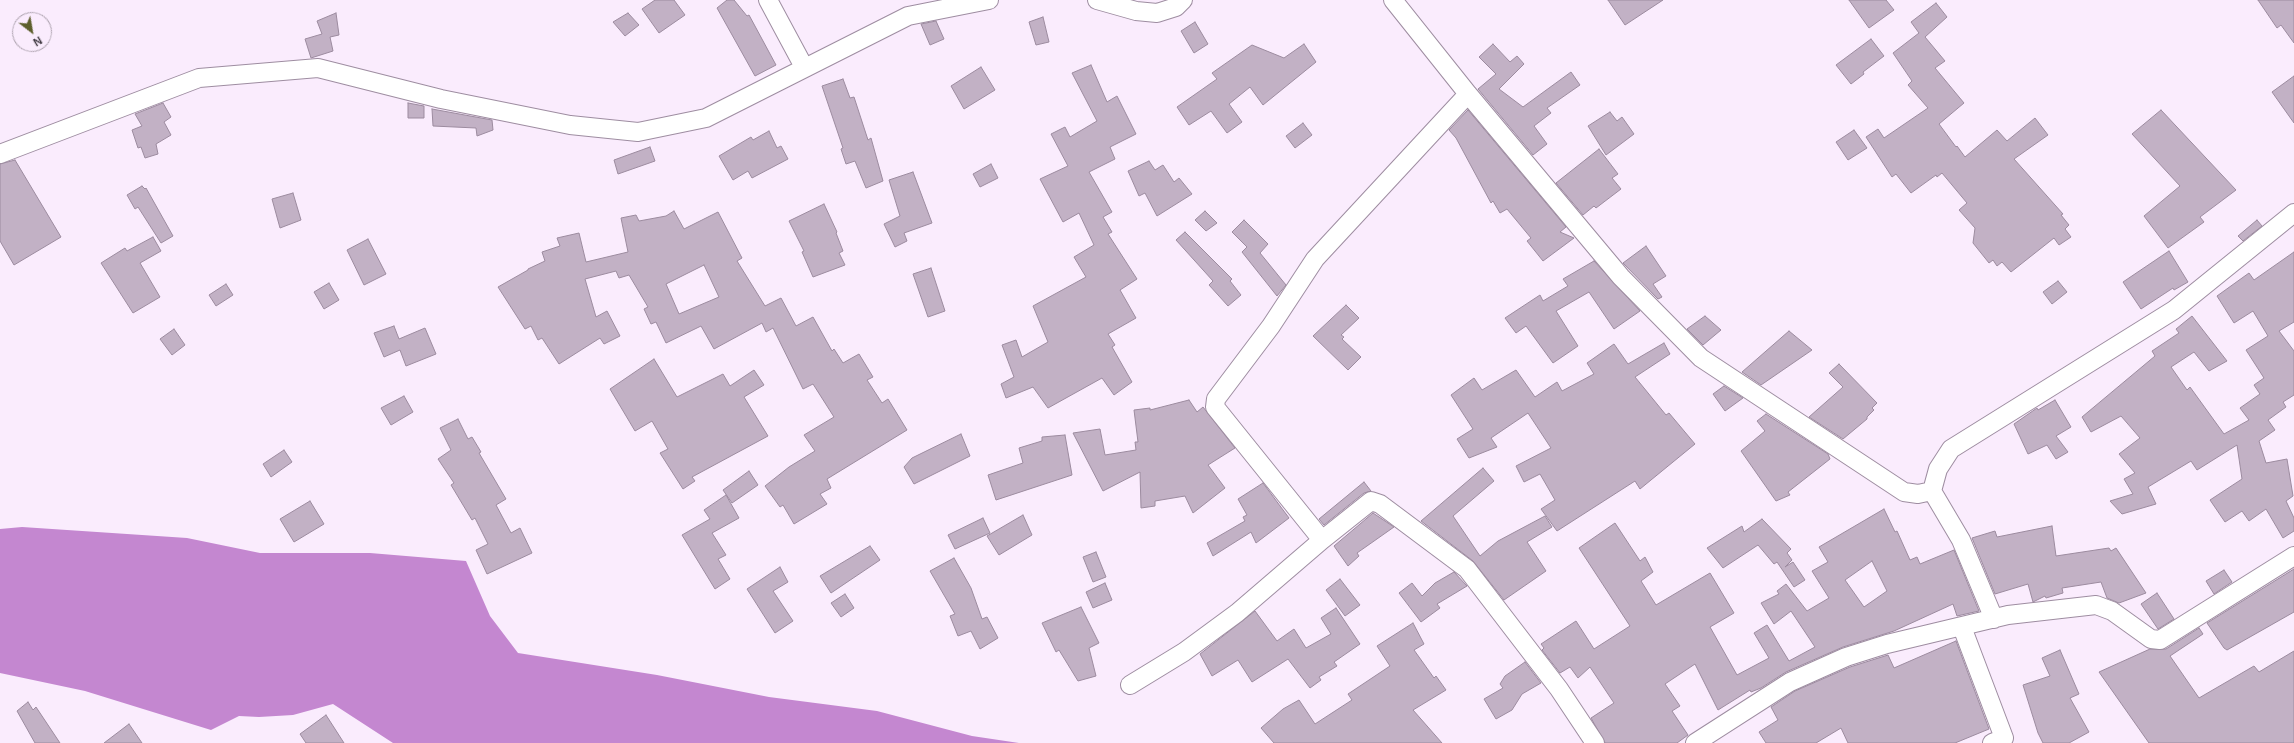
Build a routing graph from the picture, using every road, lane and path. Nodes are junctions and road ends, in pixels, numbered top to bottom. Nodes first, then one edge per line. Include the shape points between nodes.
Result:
1 (768, 0) edge
2 (989, 0) edge
3 (1097, 0) edge
4 (1183, 0) edge
5 (1393, 0) edge
6 (804, 67) junction
7 (1468, 94) junction
8 (0, 154) edge
9 (2294, 213) edge
10 (1932, 491) junction
11 (1322, 540) junction
12 (2294, 556) edge
13 (1994, 619) junction
14 (1962, 628) junction
15 (1130, 685) dead end
16 (1595, 743) edge
17 (1695, 743) edge
18 (1992, 743) edge

1 - 6 street
2 - 6 street via 908,16
3 - 4 street via 1136,11 1157,13 1176,7
5 - 7 street
6 - 8 street via 706,118 638,132 547,121 441,99 318,68 199,78
7 - 10 street via 1621,277 1701,358 1904,492 1918,494
7 - 11 street via 1315,259 1271,326 1216,399 1215,407 1218,413
9 - 10 street via 2174,310 1951,449 1938,469
10 - 13 street via 1961,540
11 - 15 street via 1237,613 1184,652
11 - 16 street via 1371,501 1380,504 1467,569 1559,689
12 - 13 street via 2156,641 2112,612 2096,605
13 - 14 street
14 - 17 street via 1887,644 1846,657 1790,682
14 - 18 street via 2004,738

